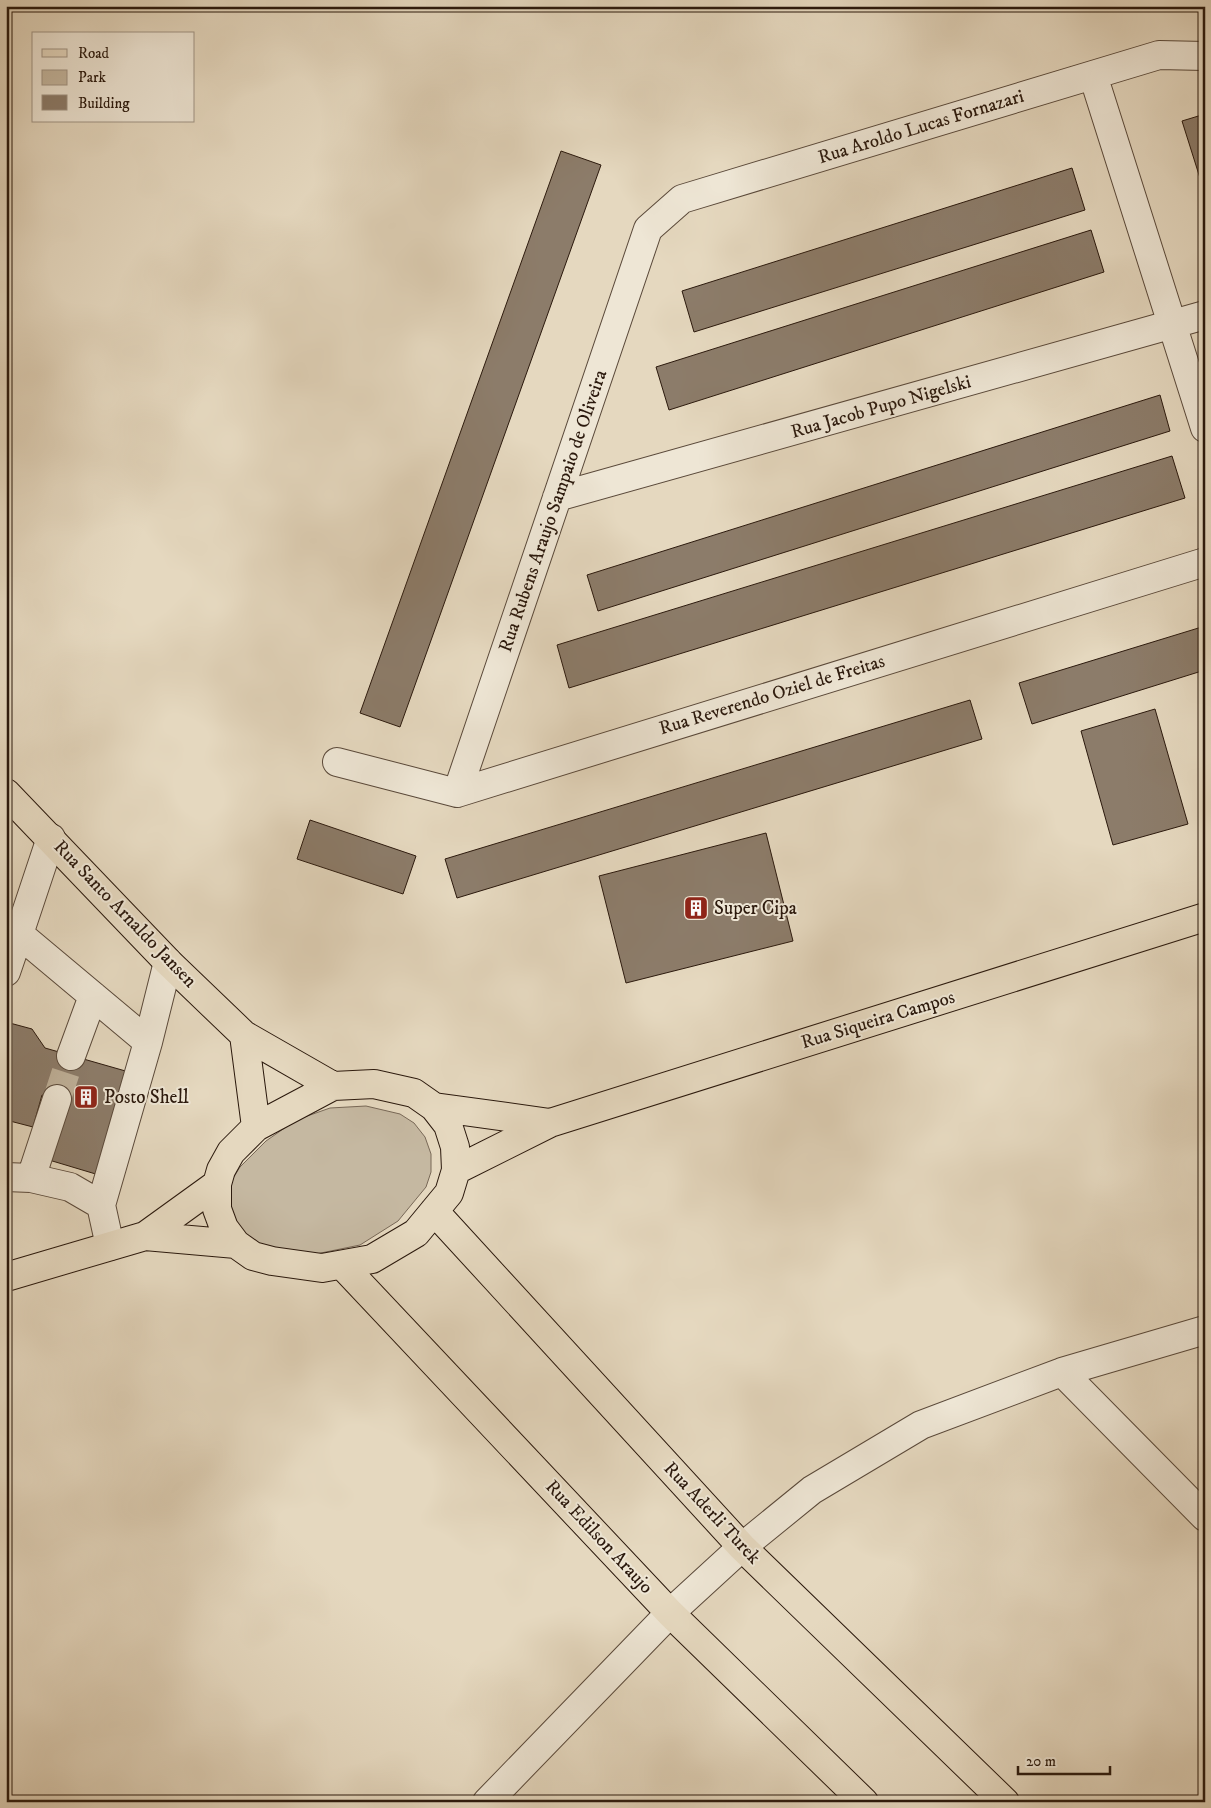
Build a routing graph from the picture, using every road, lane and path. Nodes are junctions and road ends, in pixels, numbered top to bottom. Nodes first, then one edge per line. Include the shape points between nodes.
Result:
1 (1205, 56) edge
2 (1093, 75) junction
3 (648, 229) joint
4 (1205, 315) edge
5 (1172, 325) junction
6 (1205, 428) edge
7 (557, 498) junction
8 (1205, 562) edge
9 (337, 762) dead end
10 (6, 793) edge
11 (457, 793) junction
12 (51, 838) junction
13 (1205, 917) edge
14 (19, 934) junction
15 (168, 962) junction
16 (6, 972) edge
17 (93, 996) junction
18 (244, 1035) junction
19 (148, 1042) junction
20 (71, 1056) tunnel mouth
21 (333, 1086) junction
22 (57, 1099) tunnel mouth
23 (434, 1106) junction
24 (550, 1123) junction
25 (256, 1127) junction
26 (456, 1170) junction
27 (18, 1177) edge
28 (217, 1184) junction
29 (101, 1205) junction
30 (434, 1211) junction
31 (145, 1236) junction
32 (236, 1244) junction
33 (110, 1246) junction
34 (342, 1265) junction
35 (6, 1277) edge
36 (1205, 1330) edge
37 (1062, 1372) junction
38 (1205, 1517) edge
39 (742, 1546) junction
40 (670, 1613) junction
41 (487, 1802) edge
42 (864, 1802) edge
43 (1006, 1802) edge

1 - 2 street, Rua Aroldo Lucas Fornazari via 1159,55
2 - 3 street, Rua Aroldo Lucas Fornazari via 682,200
2 - 5 street
3 - 7 street, Rua Rubens Araujo Sampaio de Oliveira
4 - 5 street, Rua Jacob Pupo Nigelski
5 - 6 street
5 - 7 street, Rua Jacob Pupo Nigelski
7 - 11 street, Rua Rubens Araujo Sampaio de Oliveira
8 - 11 street, Rua Reverendo Oziel de Freitas
9 - 11 street
10 - 12 main road, Rua Santo Arnaldo Jansen
12 - 14 street
12 - 15 main road, Rua Santo Arnaldo Jansen
13 - 24 main road, Rua Siqueira Campos
14 - 16 street
14 - 17 street
15 - 18 main road, Rua Santo Arnaldo Jansen
15 - 19 street
17 - 19 street
17 - 20 street
18 - 21 main road, Rua Santo Arnaldo Jansen
18 - 25 main road
19 - 29 street
21 - 23 main road via 374,1084 414,1093
21 - 25 main road
22 - 27 street
23 - 24 main road, Rua Siqueira Campos
23 - 26 main road via 448,1125 455,1147
24 - 26 main road, Rua Siqueira Campos
25 - 28 main road via 231,1152
26 - 30 main road via 449,1193
27 - 29 street via 70,1187
28 - 31 main road
28 - 32 main road via 220,1220
29 - 33 street
30 - 34 main road via 416,1233 372,1259
30 - 39 main road, Rua Aderli Turek
31 - 32 main road
31 - 33 main road
32 - 34 main road via 253,1256 272,1261 322,1268
33 - 35 main road
34 - 40 main road, Rua Edilson Araujo
36 - 37 street
37 - 38 street
37 - 39 street via 921,1425 812,1490
39 - 40 street
39 - 43 main road, Rua Aderli Turek
40 - 41 street
40 - 42 main road, Rua Edilson Araujo

